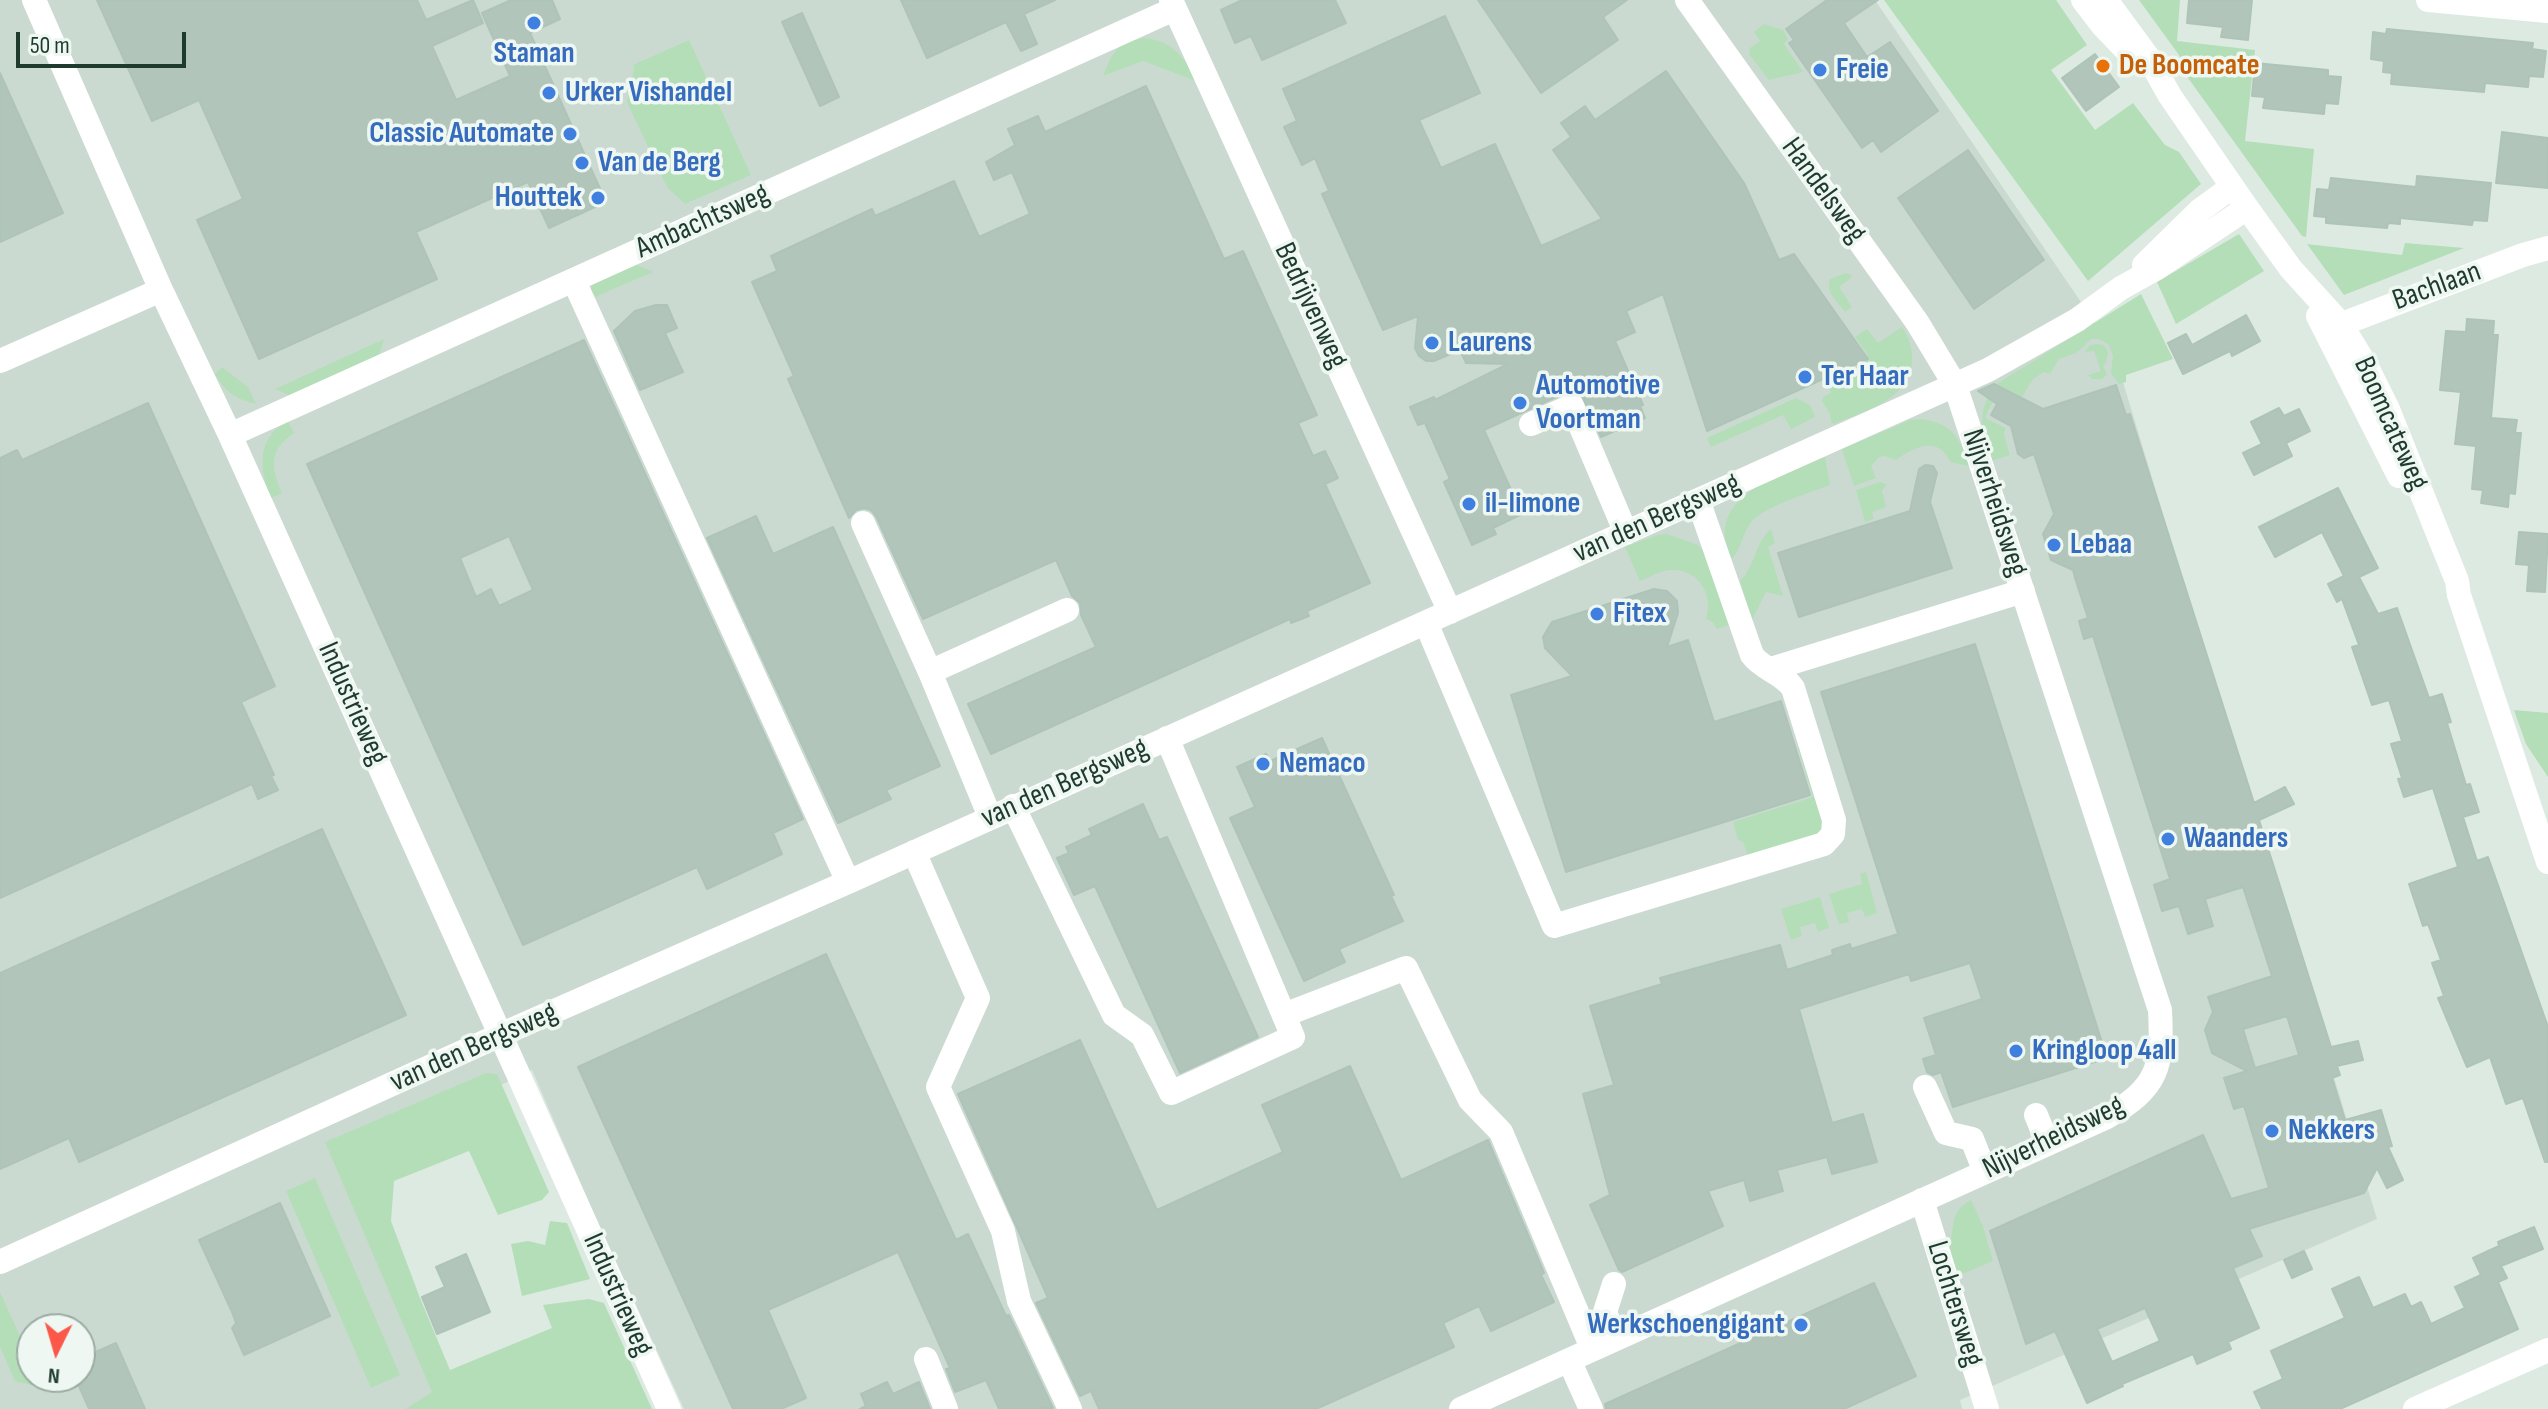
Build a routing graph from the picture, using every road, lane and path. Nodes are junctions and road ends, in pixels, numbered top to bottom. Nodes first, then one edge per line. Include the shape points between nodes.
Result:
1 (34, 0) edge
2 (1687, 0) edge
3 (2083, 0) edge
4 (2106, 0) edge
5 (2428, 0) edge
6 (1172, 4) edge
7 (2548, 11) edge
8 (2170, 96) junction
9 (2232, 187) junction
10 (2247, 208) junction
11 (2548, 248) edge
12 (574, 281) junction
13 (2121, 288) junction
14 (161, 290) junction
15 (2333, 327) junction
16 (0, 361) edge
17 (1955, 385) junction
18 (1531, 424) dead end
19 (230, 435) junction
20 (1698, 500) junction
21 (863, 523) dead end
22 (1626, 533) junction
23 (2023, 591) junction
24 (1067, 610) dead end
25 (1450, 612) junction
26 (1426, 623) junction
27 (1771, 669) junction
28 (930, 672) junction
29 (1167, 738) junction
30 (1013, 806) junction
31 (990, 817) junction
32 (914, 852) junction
33 (2548, 862) edge
34 (848, 882) junction
35 (1284, 1015) junction
36 (500, 1035) junction
37 (1925, 1087) dead end
38 (2036, 1115) dead end
39 (1972, 1139) junction
40 (2048, 1144) junction
41 (1948, 1153) dead end
42 (1985, 1172) junction
43 (1922, 1200) junction
44 (0, 1262) edge
45 (1614, 1284) dead end
46 (1615, 1339) junction
47 (1592, 1348) junction
48 (2548, 1350) edge
49 (926, 1359) dead end
50 (1569, 1360) junction
51 (669, 1409) edge
52 (946, 1409) edge
53 (1070, 1409) edge
54 (1461, 1409) edge
55 (1591, 1409) edge
56 (1987, 1409) edge
57 (2415, 1409) edge

1 - 14 street, Industrieweg
2 - 17 street, Handelsweg via 1917,322
3 - 8 street, Boomcateweg
4 - 8 street, Boomcateweg
5 - 7 street
6 - 12 street, Ambachtsweg
6 - 25 street, Bedrijvenweg
8 - 9 street, Boomcateweg
9 - 10 street, Boomcateweg
9 - 13 street, van den Bergsweg via 2199,211
10 - 13 street, van den Bergsweg
10 - 15 street, Boomcateweg
11 - 15 street, Bachlaan
12 - 19 street, Ambachtsweg
12 - 34 street
13 - 17 street, van den Bergsweg via 2077,320
14 - 16 street
14 - 19 street, Industrieweg
15 - 33 street, Boomcateweg via 2366,365 2387,407 2457,581
17 - 20 street, van den Bergsweg
17 - 23 street, Nijverheidsweg
18 - 22 street via 1572,406
19 - 36 street, Industrieweg
20 - 22 street, van den Bergsweg
20 - 27 street via 1748,648 1756,661
21 - 28 street
22 - 25 street, van den Bergsweg
23 - 27 street
23 - 40 street, Nijverheidsweg via 2160,1010 2162,1047 2152,1080 2134,1101
24 - 28 street
25 - 26 street, van den Bergsweg
26 - 27 street via 1554,926 1817,847 1829,839 1834,820 1793,688
26 - 29 street, van den Bergsweg
28 - 31 street
29 - 30 street, van den Bergsweg
29 - 35 street
30 - 31 street, van den Bergsweg
30 - 35 street via 1114,1015 1142,1035 1171,1093 1293,1037
31 - 32 street, van den Bergsweg
32 - 34 street, van den Bergsweg
32 - 53 street via 978,998 938,1087 1003,1231 1019,1301
34 - 36 street, van den Bergsweg
35 - 47 street via 1406,968 1470,1100 1501,1132
36 - 44 street, van den Bergsweg
36 - 51 street, Industrieweg
37 - 39 street via 1946,1133
38 - 40 street
39 - 41 street
39 - 42 street
40 - 42 street, Nijverheidsweg
42 - 43 street, Nijverheidsweg
43 - 46 street, Nijverheidsweg
43 - 56 street, Lochtersweg
45 - 46 street via 1605,1312
46 - 47 street, Nijverheidsweg
47 - 50 street, Nijverheidsweg
48 - 57 street
49 - 52 street
50 - 54 street, Nijverheidsweg
50 - 55 street

